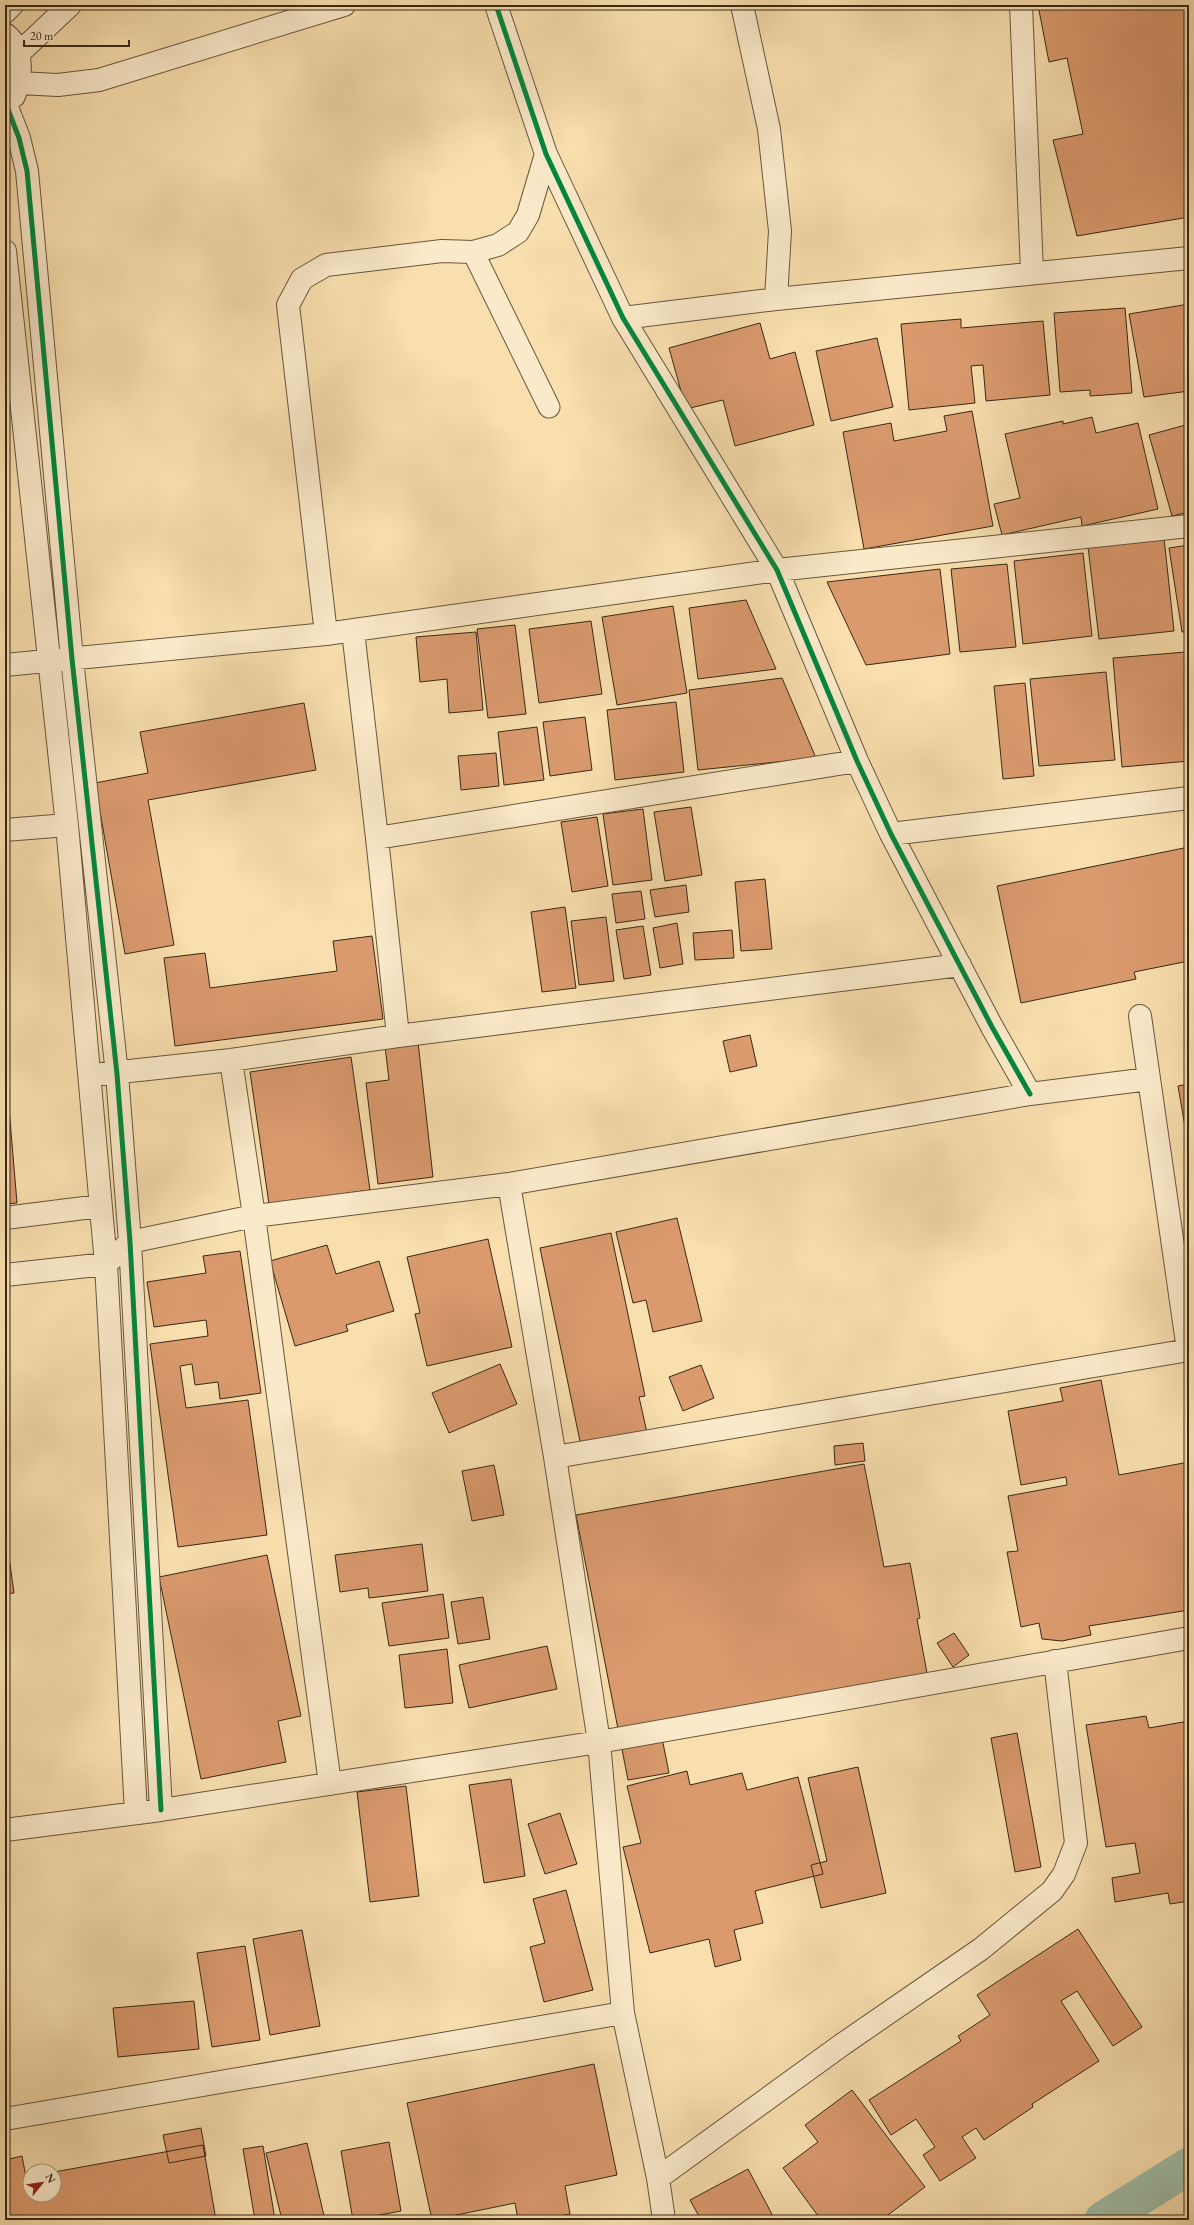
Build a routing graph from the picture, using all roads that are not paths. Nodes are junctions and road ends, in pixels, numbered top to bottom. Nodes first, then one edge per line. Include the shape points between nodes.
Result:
1 (12, 5) edge
2 (70, 5) edge
3 (344, 5) edge
4 (496, 5) edge
5 (742, 5) edge
6 (1021, 5) edge
7 (5, 12) edge
8 (5, 34) edge
9 (18, 54) junction
10 (19, 83) junction
11 (6, 108) edge
12 (546, 154) junction
13 (5, 251) edge
14 (473, 252) junction
15 (1189, 258) edge
16 (1032, 272) junction
17 (776, 299) junction
18 (623, 318) junction
19 (549, 407) dead end
20 (1189, 526) edge
21 (777, 570) junction
22 (353, 631) junction
23 (326, 634) junction
24 (72, 660) junction
25 (50, 661) junction
26 (5, 665) edge
27 (857, 761) junction
28 (1189, 798) edge
29 (66, 825) junction
30 (5, 830) edge
31 (891, 834) junction
32 (377, 838) junction
33 (960, 965) junction
34 (1140, 1016) dead end
35 (398, 1036) junction
36 (231, 1060) junction
37 (117, 1074) junction
38 (89, 1075) junction
39 (1149, 1079) junction
40 (1030, 1094) junction
41 (509, 1184) junction
42 (100, 1206) junction
43 (254, 1216) junction
44 (5, 1218) edge
45 (130, 1242) junction
46 (106, 1264) junction
47 (5, 1276) edge
48 (1189, 1350) edge
49 (555, 1457) junction
50 (1189, 1638) edge
51 (1055, 1661) junction
52 (600, 1742) junction
53 (330, 1784) junction
54 (161, 1810) junction
55 (136, 1813) junction
56 (5, 1830) edge
57 (623, 2013) junction
58 (5, 2119) edge
59 (658, 2178) junction
60 (664, 2220) edge

1 - 7 street
2 - 9 street
3 - 10 street via 100,80 58,85
4 - 12 street
5 - 17 street via 769,129 780,231
6 - 16 street
8 - 9 street
9 - 10 street
10 - 11 street
11 - 24 street via 27,171
12 - 14 street via 528,215 518,232 498,245
12 - 18 street
13 - 25 street
14 - 19 lane
14 - 23 street via 442,251 326,265 302,279 288,305
15 - 16 street
16 - 17 street
17 - 18 street
18 - 21 street
20 - 21 street
21 - 22 street
21 - 27 street
22 - 23 street
22 - 32 street
23 - 24 street
24 - 25 street
24 - 37 street
25 - 26 street
25 - 29 street
27 - 31 street
27 - 32 street
28 - 31 street
29 - 30 street
29 - 38 street
31 - 33 street
32 - 35 street
33 - 35 street
33 - 40 street
34 - 39 street
35 - 36 street
36 - 37 street
36 - 43 street
37 - 38 street
37 - 45 street
38 - 42 street
39 - 40 street
39 - 48 street
40 - 41 street
41 - 43 street
41 - 49 street
42 - 44 street
42 - 46 street
43 - 45 street
43 - 53 street
45 - 46 street
45 - 54 street
46 - 47 street
46 - 55 street
48 - 49 street
49 - 52 street
50 - 51 street
51 - 52 street
51 - 59 street via 1076,1843 1064,1874 1052,1891 981,1949 843,2044
52 - 53 street
52 - 57 street
53 - 54 street
54 - 55 street
55 - 56 street
57 - 58 street
57 - 59 street
59 - 60 street

